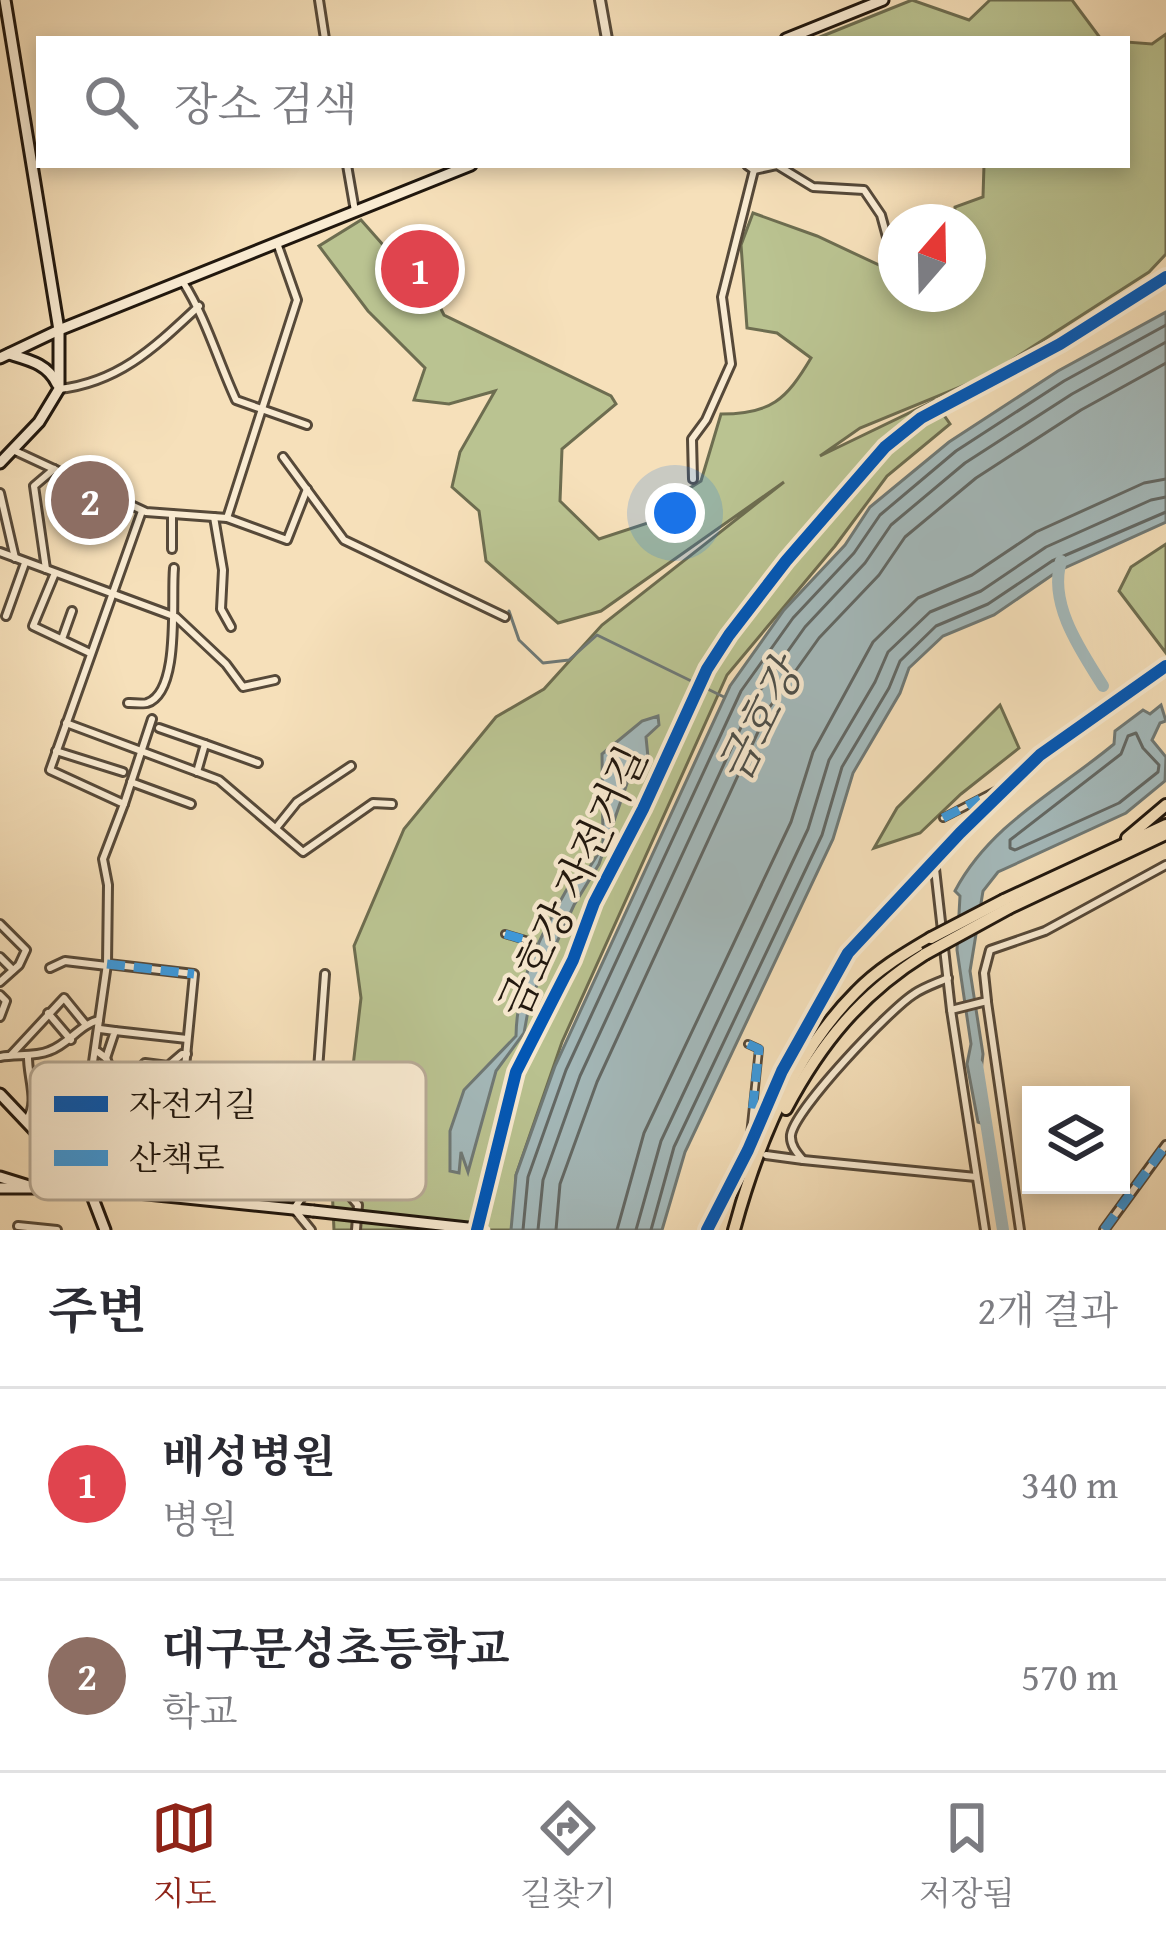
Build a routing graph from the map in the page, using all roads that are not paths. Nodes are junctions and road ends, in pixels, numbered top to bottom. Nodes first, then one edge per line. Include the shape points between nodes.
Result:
1 (4, 0) edge
2 (319, 0) edge
3 (600, 0) edge
4 (884, 0) edge
5 (325, 36) edge
6 (606, 36) edge
7 (794, 36) edge
8 (13, 52) junction
9 (0, 54) edge
10 (348, 168) edge
11 (464, 168) edge
12 (750, 168) edge
13 (780, 168) edge
14 (878, 211) edge
15 (355, 212) junction
16 (277, 243) junction
17 (183, 282) junction
18 (199, 306) junction
19 (58, 331) junction
20 (4, 356) edge
21 (59, 389) junction
22 (262, 409) junction
23 (307, 425) dead end
24 (13, 450) junction
25 (283, 457) dead end
26 (0, 463) edge
27 (54, 469) junction
28 (693, 479) dead end
29 (307, 489) junction
30 (0, 493) edge
31 (142, 511) junction
32 (172, 514) junction
33 (214, 517) junction
34 (227, 518) junction
35 (172, 549) dead end
36 (0, 552) edge
37 (15, 558) junction
38 (26, 562) junction
39 (174, 568) dead end
40 (51, 571) junction
41 (114, 594) junction
42 (72, 611) dead end
43 (171, 615) junction
44 (7, 616) dead end
45 (505, 617) dead end
46 (231, 627) dead end
47 (62, 639) junction
48 (91, 653) junction
49 (1166, 666) edge
50 (275, 680) dead end
51 (128, 703) dead end
52 (152, 718) dead end
53 (66, 723) junction
54 (159, 728) dead end
55 (205, 744) junction
56 (56, 751) junction
57 (142, 751) junction
58 (258, 763) dead end
59 (351, 766) dead end
60 (123, 772) dead end
61 (197, 772) junction
62 (1016, 780) junction
63 (131, 782) junction
64 (124, 804) junction
65 (392, 804) dead end
66 (190, 805) dead end
67 (1166, 806) edge
68 (943, 818) dead end
69 (1166, 825) edge
70 (275, 829) junction
71 (1166, 835) edge
72 (1112, 849) junction
73 (934, 860) junction
74 (1166, 865) edge
75 (1006, 904) junction
76 (0, 924) edge
77 (505, 934) dead end
78 (532, 942) dead end
79 (0, 957) edge
80 (107, 965) junction
81 (50, 968) dead end
82 (13, 970) junction
83 (325, 974) dead end
84 (948, 978) junction
85 (0, 982) edge
86 (0, 995) edge
87 (987, 1001) junction
88 (952, 1010) junction
89 (48, 1013) junction
90 (0, 1017) edge
91 (86, 1025) junction
92 (100, 1025) junction
93 (115, 1031) junction
94 (187, 1039) junction
95 (71, 1040) junction
96 (748, 1044) dead end
97 (97, 1051) junction
98 (28, 1054) junction
99 (187, 1054) junction
100 (11, 1055) junction
101 (0, 1057) edge
102 (106, 1058) junction
103 (95, 1062) edge
104 (108, 1062) edge
105 (173, 1062) edge
106 (186, 1062) edge
107 (319, 1062) edge
108 (30, 1085) edge
109 (0, 1094) edge
110 (30, 1115) edge
111 (26, 1120) junction
112 (30, 1124) edge
113 (1166, 1145) edge
114 (748, 1150) junction
115 (766, 1155) junction
116 (803, 1160) junction
117 (0, 1178) edge
118 (977, 1178) junction
119 (29, 1186) joint
120 (0, 1188) edge
121 (93, 1200) edge
122 (203, 1200) edge
123 (300, 1200) edge
124 (354, 1200) edge
125 (212, 1201) joint
126 (294, 1209) junction
127 (18, 1226) dead end
128 (57, 1230) edge
129 (103, 1230) edge
130 (311, 1230) edge
131 (356, 1230) edge
132 (486, 1230) edge
133 (707, 1230) edge
134 (737, 1230) edge
135 (986, 1230) edge
136 (1020, 1230) edge
137 (1104, 1230) edge

1 - 8 main road
2 - 5 street
3 - 6 street
4 - 7 main road
8 - 9 street
8 - 19 main road
10 - 15 street
11 - 15 main road
12 - 28 street via 722,297 731,364 692,439
13 - 14 street via 813,187 863,190
15 - 16 main road
16 - 17 main road
16 - 22 street via 297,300
17 - 18 street
17 - 19 main road
18 - 21 street via 141,359 96,382
18 - 22 street via 236,400
19 - 20 main road
19 - 21 main road
20 - 21 main road via 37,362
21 - 24 main road
22 - 23 street
22 - 34 street
24 - 26 main road
24 - 27 street
25 - 29 street
27 - 31 street
27 - 40 street via 34,486
29 - 34 street via 287,540
29 - 45 street via 344,540
30 - 37 street
31 - 32 street
31 - 41 street
32 - 33 street
32 - 35 street
33 - 34 street
33 - 46 street via 221,609
36 - 37 street
37 - 38 street
38 - 40 street
38 - 44 street
39 - 43 street
40 - 41 street
40 - 47 street via 33,626
41 - 43 street
41 - 48 street
42 - 47 street
43 - 50 street via 243,687
43 - 51 street via 170,678 146,704
47 - 48 street
48 - 53 street
49 - 62 street
52 - 57 street
53 - 56 street
53 - 57 street
54 - 55 street
55 - 58 street
55 - 61 street
56 - 60 street
56 - 64 street via 56,776
57 - 61 street
57 - 63 street
59 - 70 street via 297,802
61 - 70 street via 219,780
62 - 68 street
62 - 73 street
63 - 64 street
63 - 66 street
64 - 80 street via 103,859
65 - 70 street via 374,803 303,852
67 - 72 highway
69 - 72 highway
71 - 75 highway
72 - 75 highway
73 - 84 street
73 - 114 street via 848,953
74 - 87 street via 1045,931 990,950
75 - 115 highway, bridge via 873,990 823,1045
75 - 134 highway, bridge via 931,938 855,992 800,1066 768,1130
76 - 82 street via 26,950
77 - 78 street
79 - 82 street
80 - 81 street via 65,961
80 - 92 street
80 - 94 street via 194,974
82 - 85 street
83 - 107 street
84 - 88 street
84 - 116 street via 914,994 867,1035 799,1117 791,1136
86 - 90 street
87 - 88 street
87 - 136 street
88 - 118 street
89 - 91 street via 64,998
89 - 95 street
89 - 100 street
91 - 92 street
91 - 95 street
92 - 93 street
92 - 97 street
93 - 94 street
93 - 102 street
94 - 99 street
95 - 98 street
96 - 114 street via 759,1049
97 - 102 street
97 - 103 street
98 - 100 street
98 - 108 street
99 - 105 street
99 - 106 street
100 - 101 street
102 - 104 street
109 - 111 main road
110 - 111 street
111 - 112 main road
113 - 137 street
114 - 133 street
115 - 116 street
115 - 134 highway
116 - 118 street
117 - 119 main road
118 - 135 street
119 - 120 main road
121 - 129 main road
122 - 125 main road
123 - 126 street
124 - 131 street
125 - 126 main road
126 - 130 street
126 - 132 main road, bridge
127 - 128 street

